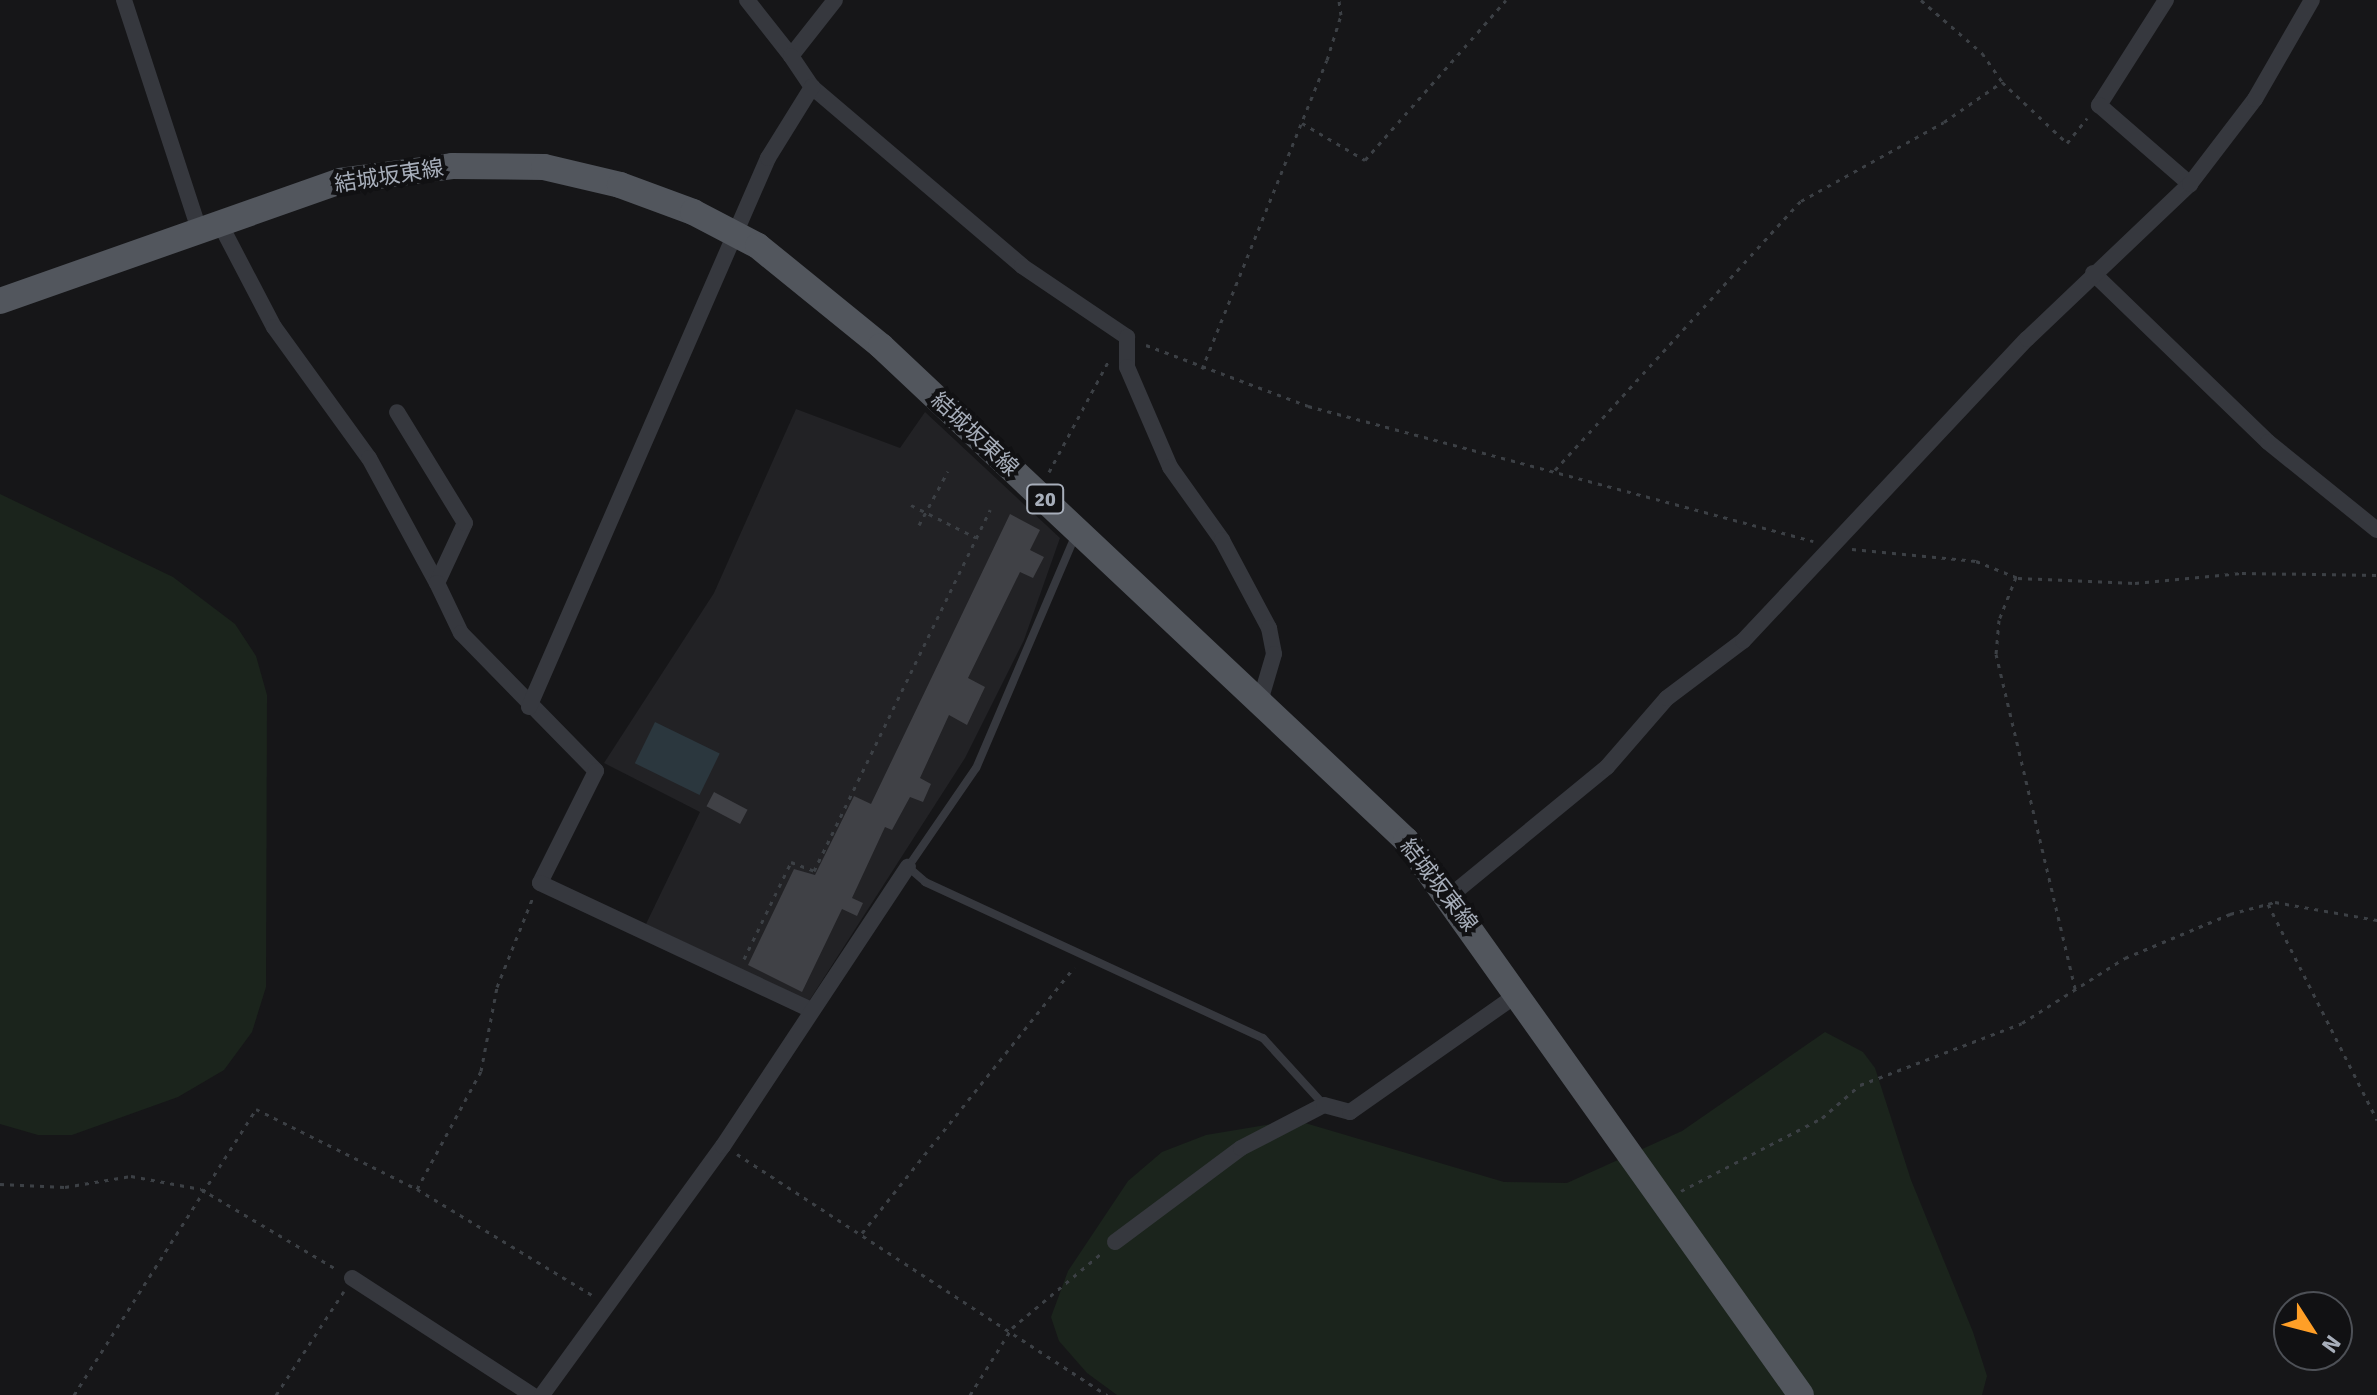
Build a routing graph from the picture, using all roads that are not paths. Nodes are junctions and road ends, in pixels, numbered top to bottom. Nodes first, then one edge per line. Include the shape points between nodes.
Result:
1 (124, 0) edge
2 (747, 0) edge
3 (835, 0) edge
4 (2166, 0) edge
5 (2312, 0) edge
6 (791, 56) junction
7 (812, 87) junction
8 (2190, 184) junction
9 (208, 224) junction
10 (738, 234) junction
11 (2093, 273) junction
12 (0, 301) edge
13 (397, 412) dead end
14 (1079, 530) junction
15 (2377, 530) edge
16 (437, 583) junction
17 (1261, 698) junction
18 (529, 707) junction
19 (908, 867) junction
20 (1450, 896) junction
21 (1518, 994) junction
22 (811, 1010) junction
23 (1324, 1105) junction
24 (1115, 1242) road end
25 (352, 1278) road end
26 (532, 1395) edge
27 (542, 1395) edge
28 (1801, 1395) edge

1 - 9 street
2 - 6 street
3 - 6 street
4 - 8 street via 2099,105
5 - 8 street via 2255,99
6 - 7 street
7 - 10 street via 768,158
7 - 17 street via 1022,266 1125,336 1127,367 1170,467 1222,540 1269,628 1274,654
8 - 11 street
9 - 10 main road, 結城坂東線 / 20 via 340,181 397,170 503,166 544,167 620,185
9 - 12 main road, 結城坂東線 / 20
9 - 16 street via 274,327 369,458
10 - 14 main road, 結城坂東線 / 20 via 828,298
10 - 18 street
11 - 15 street via 2268,442
11 - 20 street via 1743,641 1667,698 1607,767
13 - 16 street via 465,523
14 - 17 main road, 結城坂東線 / 20
14 - 19 lane via 976,768
16 - 18 street via 461,633
17 - 20 main road, 結城坂東線 / 20 via 1368,800
18 - 22 street via 596,771 540,883
19 - 22 street
19 - 23 lane via 925,882 1263,1038
20 - 21 main road, 結城坂東線 / 20
21 - 23 street via 1350,1112
21 - 28 main road, 結城坂東線 / 20
22 - 27 street via 723,1146
23 - 24 street via 1241,1148
25 - 26 street

